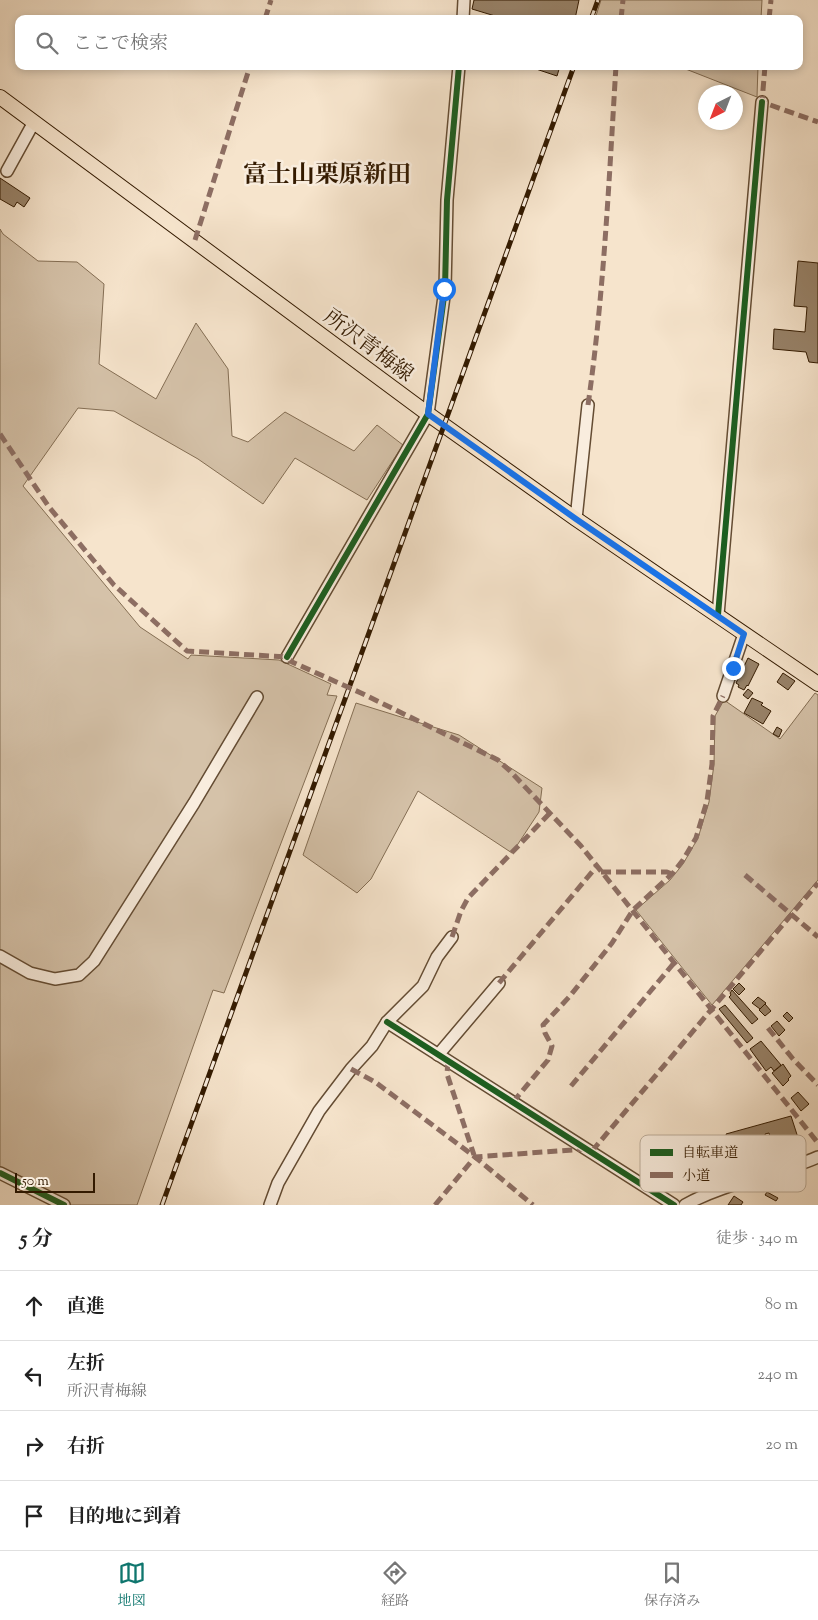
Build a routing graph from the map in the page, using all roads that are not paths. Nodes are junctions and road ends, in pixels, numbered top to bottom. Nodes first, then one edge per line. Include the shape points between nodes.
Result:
1 (464, 0) edge
2 (463, 15) edge
3 (459, 70) edge
4 (0, 97) edge
5 (762, 102) dead end
6 (34, 122) junction
7 (7, 171) dead end
8 (588, 405) dead end
9 (428, 414) junction
10 (576, 519) junction
11 (718, 615) junction
12 (744, 634) junction
13 (287, 657) dead end
14 (818, 684) edge
15 (723, 696) dead end
16 (257, 697) dead end
17 (452, 937) dead end
18 (0, 956) edge
19 (499, 983) dead end
20 (387, 1022) junction
21 (438, 1055) junction
22 (818, 1158) edge
23 (806, 1162) edge
24 (0, 1173) edge
25 (640, 1183) edge
26 (654, 1192) edge
27 (714, 1192) edge
28 (64, 1205) edge
29 (270, 1205) edge
30 (674, 1205) edge
31 (685, 1205) edge

1 - 2 street
3 - 9 street via 447,200 444,289
4 - 6 main road, 所沢青梅線
5 - 11 street
6 - 7 street
6 - 9 main road, 所沢青梅線
8 - 10 street
9 - 10 main road, 所沢青梅線
9 - 13 street
10 - 11 main road, 所沢青梅線
11 - 12 main road, 所沢青梅線
12 - 14 main road, 所沢青梅線
12 - 15 street
16 - 18 street via 94,961 79,976 55,979 30,973
17 - 20 street via 437,957 423,986
19 - 21 street
20 - 21 street
20 - 29 street via 372,1046 319,1111 278,1183
21 - 25 street
22 - 23 street
24 - 28 street
26 - 30 street
27 - 31 street

